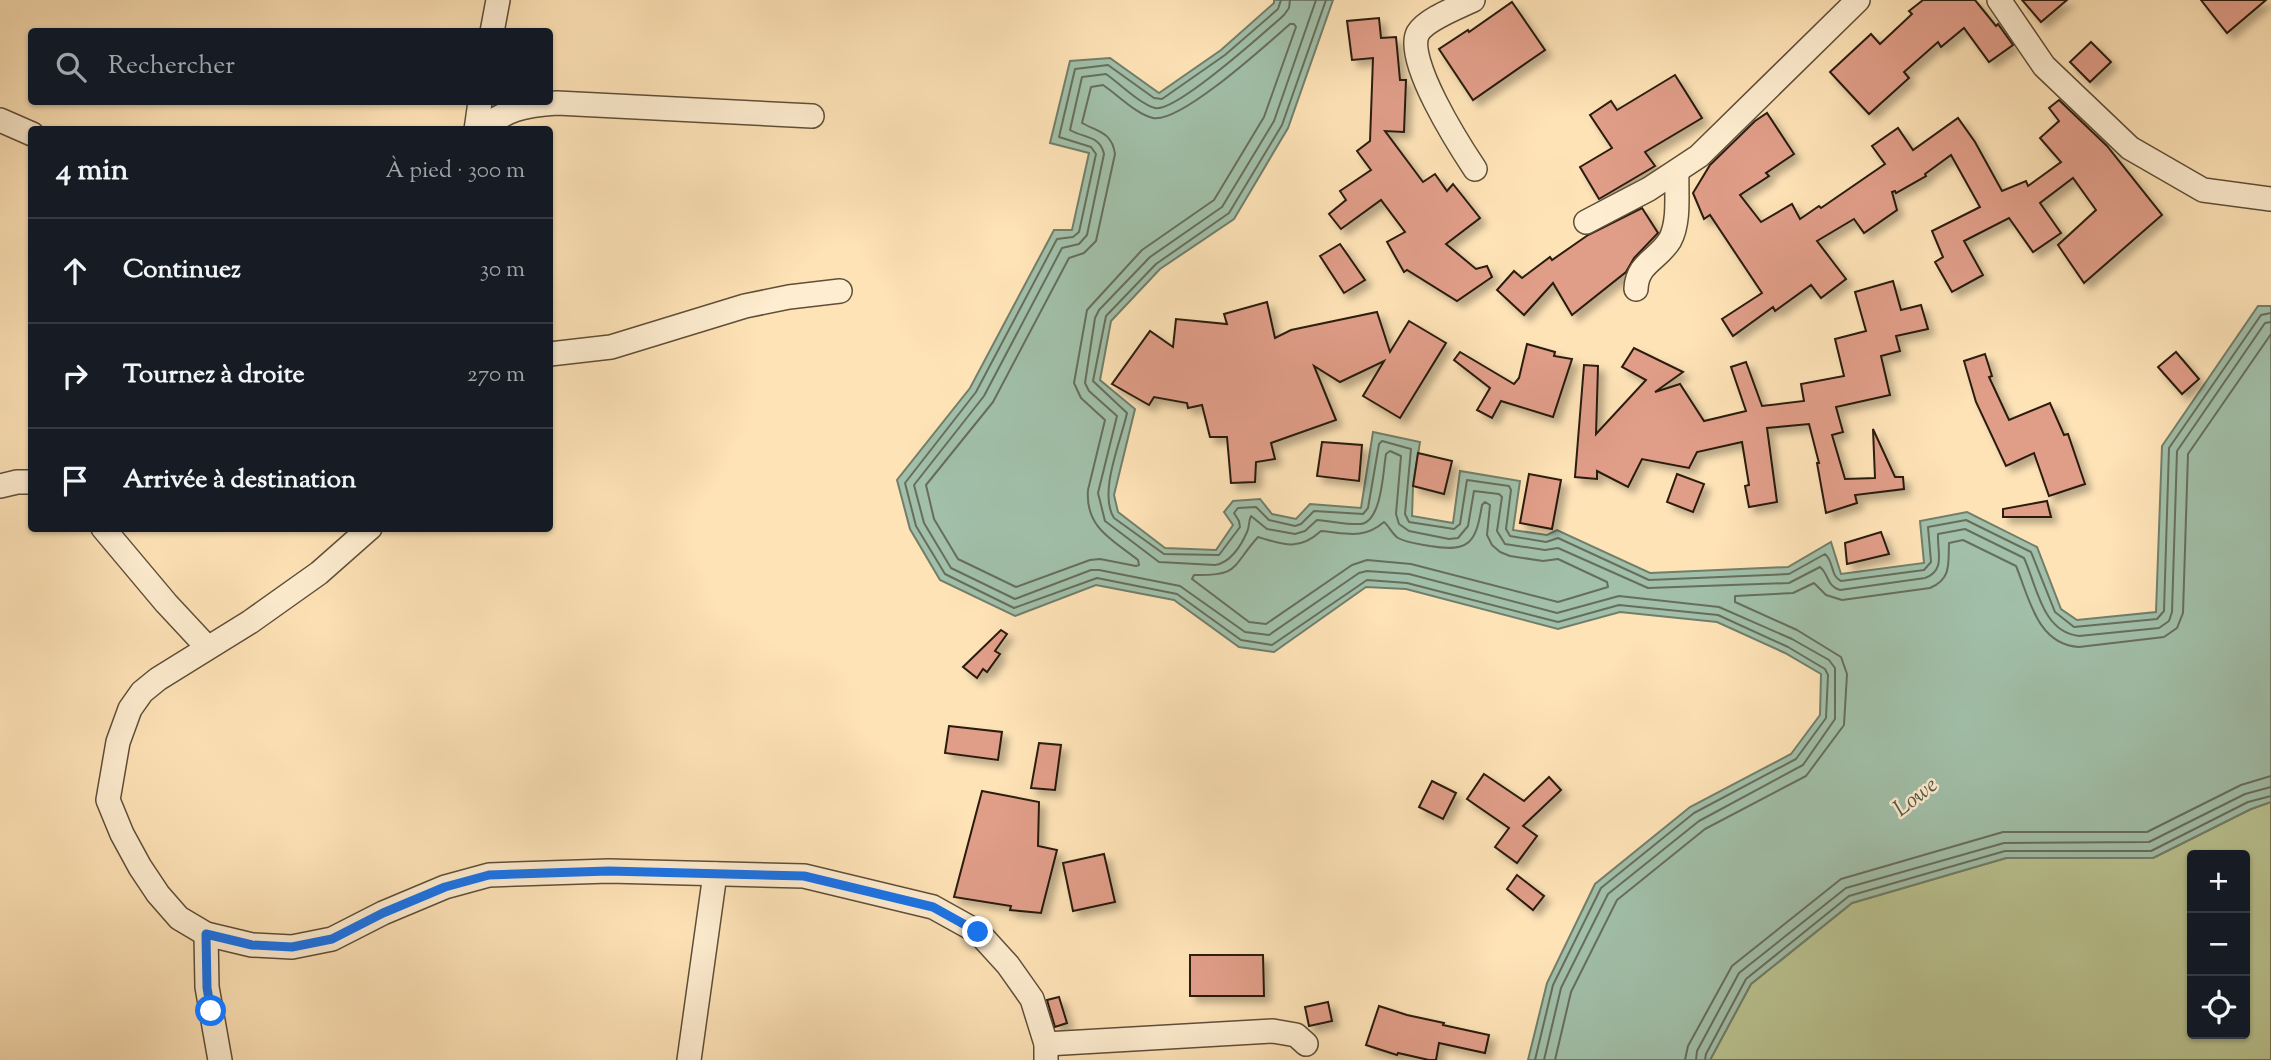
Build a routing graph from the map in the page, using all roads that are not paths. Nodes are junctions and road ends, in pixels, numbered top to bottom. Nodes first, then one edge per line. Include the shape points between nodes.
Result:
1 (498, 0) edge
2 (1473, 0) edge
3 (1858, 0) edge
4 (1998, 0) edge
5 (493, 28) edge
6 (553, 103) edge
7 (481, 105) edge
8 (528, 105) edge
9 (812, 116) dead end
10 (0, 120) edge
11 (478, 126) edge
12 (483, 126) edge
13 (28, 132) edge
14 (1475, 169) dead end
15 (1677, 172) junction
16 (2271, 199) edge
17 (1586, 222) dead end
18 (1636, 289) dead end
19 (840, 291) dead end
20 (553, 354) edge
21 (28, 482) edge
22 (0, 486) edge
23 (106, 532) edge
24 (365, 532) edge
25 (207, 648) junction
26 (715, 874) junction
27 (206, 934) junction
28 (1307, 1044) dead end
29 (1046, 1052) edge
30 (220, 1060) edge
31 (689, 1060) edge

1 - 5 street
2 - 14 street via 1424,26 1417,34 1416,49 1423,77
3 - 15 street via 1699,156
4 - 16 street via 2044,66 2130,148 2203,190
6 - 9 street
7 - 11 street
8 - 12 street
10 - 13 street
15 - 17 street
15 - 18 street via 1670,239 1639,272
19 - 20 street via 745,306 611,346
21 - 22 street
23 - 25 street
24 - 25 street via 319,573
25 - 27 street via 142,692 130,709 118,742 108,800 122,834 158,894 178,918
26 - 27 street via 489,875 445,887 332,939 292,947 252,945
26 - 29 street via 804,876 933,907 978,932 1008,965 1032,999
26 - 31 street
27 - 30 street via 207,988
28 - 29 street via 1296,1035 1273,1031

